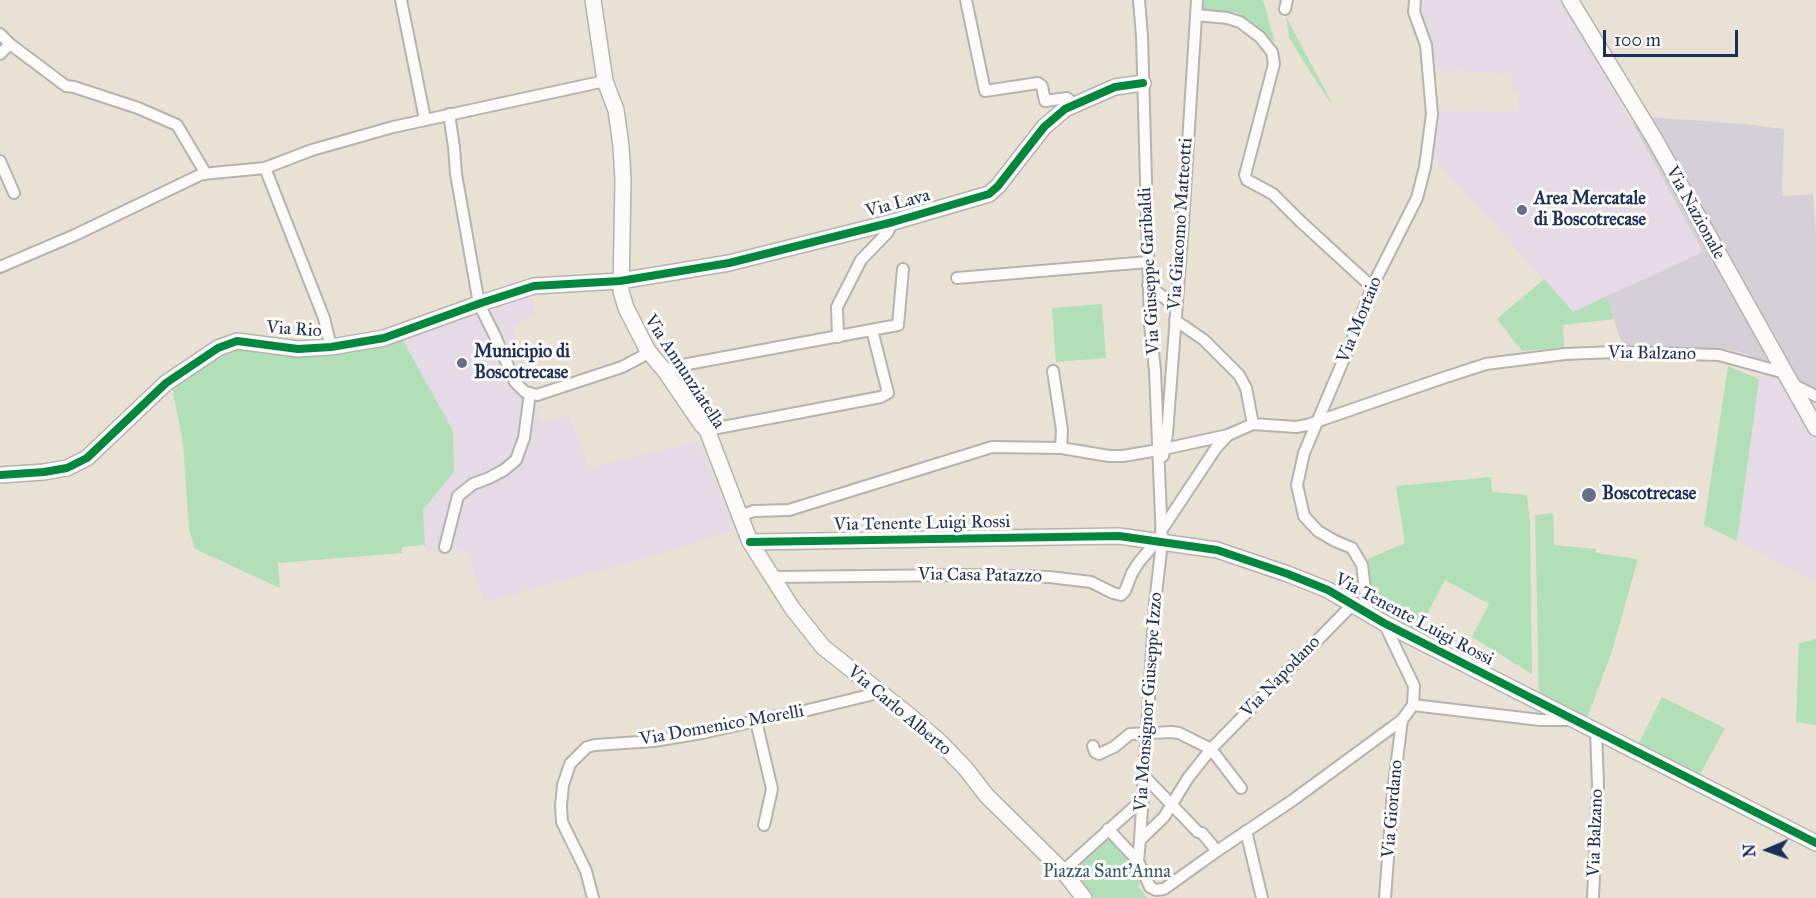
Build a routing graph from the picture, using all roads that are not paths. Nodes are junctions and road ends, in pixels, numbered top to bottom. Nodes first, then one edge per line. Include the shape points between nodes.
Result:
1 (401, 0) edge
2 (593, 0) edge
3 (966, 0) edge
4 (1139, 0) edge
5 (1197, 0) edge
6 (1415, 0) edge
7 (1570, 0) edge
8 (1196, 15) junction
9 (0, 34) edge
10 (10, 44) junction
11 (0, 54) edge
12 (605, 81) junction
13 (1143, 83) junction
14 (1074, 104) junction
15 (449, 114) junction
16 (425, 119) junction
17 (0, 161) edge
18 (265, 168) junction
19 (2, 173) edge
20 (206, 174) junction
21 (14, 193) dead end
22 (893, 222) junction
23 (1148, 262) junction
24 (0, 267) edge
25 (903, 269) dead end
26 (957, 278) dead end
27 (620, 281) junction
28 (1148, 285) junction
29 (1372, 287) junction
30 (478, 303) junction
31 (1176, 307) junction
32 (1175, 320) junction
33 (872, 330) junction
34 (838, 337) junction
35 (331, 347) junction
36 (648, 351) junction
37 (665, 371) junction
38 (1053, 371) dead end
39 (1788, 378) junction
40 (530, 393) junction
41 (1816, 396) edge
42 (1318, 422) junction
43 (1253, 424) junction
44 (1816, 428) edge
45 (707, 430) junction
46 (1228, 435) junction
47 (1060, 448) junction
48 (1161, 449) junction
49 (0, 475) edge
50 (739, 516) junction
51 (1159, 538) junction
52 (750, 542) junction
53 (445, 547) dead end
54 (771, 577) junction
55 (1352, 605) junction
56 (1368, 614) junction
57 (1383, 623) junction
58 (876, 691) junction
59 (1413, 705) junction
60 (1402, 720) junction
61 (1573, 720) junction
62 (756, 721) junction
63 (1596, 731) junction
64 (1146, 732) junction
65 (1093, 746) dead end
66 (1211, 749) junction
67 (1144, 777) junction
68 (1241, 788) dead end
69 (1143, 799) junction
70 (1172, 805) junction
71 (764, 825) dead end
72 (1108, 829) junction
73 (1246, 831) junction
74 (1140, 840) junction
75 (1816, 843) edge
76 (1217, 851) junction
77 (1138, 861) junction
78 (1063, 871) junction
79 (593, 898) edge
80 (1084, 898) edge
81 (1262, 898) edge
82 (1385, 898) edge
83 (1593, 898) edge

1 - 16 street
2 - 12 street, Via Annunziatella
3 - 14 street via 985,91 1038,83 1045,101 1067,98
4 - 13 street, Via Giuseppe Garibaldi
5 - 8 street, Via Giacomo Matteotti
6 - 29 street, Via Mortaio via 1414,12 1426,45 1432,114 1425,166 1417,198
7 - 39 street, Via Nazionale via 1654,138
8 - 29 street via 1240,22 1272,52 1274,64 1245,175 1247,180 1273,194
8 - 31 street, Via Giacomo Matteotti
9 - 10 street
10 - 11 street
10 - 20 street via 66,86 138,108 177,125
12 - 15 street
12 - 27 street, Via Annunziatella via 616,110 621,146
13 - 14 street, Via Lava via 1115,87
13 - 23 street, Via Giuseppe Garibaldi
14 - 22 street, Via Lava via 1044,128 989,194
15 - 16 street
15 - 30 street
16 - 18 street via 312,150
17 - 19 street
18 - 20 street
18 - 35 street via 324,318
19 - 21 street
20 - 24 street
22 - 27 street, Via Lava via 729,262
22 - 34 street via 861,260 837,308
23 - 26 street
23 - 28 street, Via Giuseppe Garibaldi
25 - 33 street via 898,325
27 - 30 street, Via Rio via 534,286
27 - 36 street, Via Annunziatella via 626,308
28 - 31 street
28 - 48 street, Via Giuseppe Garibaldi
29 - 42 street, Via Mortaio
30 - 35 street, Via Rio via 384,338
30 - 40 street via 515,382
31 - 32 street, Via Giacomo Matteotti
32 - 43 street via 1204,340 1239,375 1246,387
32 - 48 street, Via Giacomo Matteotti
33 - 34 street
33 - 45 street via 888,393
34 - 37 street
35 - 49 street, Via Rio via 298,348 237,341 218,348 166,383 87,458 67,468
36 - 37 street, Via Annunziatella
36 - 40 street via 622,367 537,395
37 - 45 street, Via Annunziatella
38 - 47 street via 1062,429
39 - 41 street, Via Balzano
39 - 42 street, Via Balzano via 1719,355 1565,354 1476,368
39 - 44 street, Via Nazionale
40 - 53 street via 524,438 516,460 497,474 473,483 458,496
42 - 43 street, Via Balzano via 1296,427
42 - 56 street, Via Mortaio via 1304,453 1297,485 1304,516 1318,531 1352,548 1362,565
43 - 46 street
45 - 50 street, Via Annunziatella
46 - 48 street
46 - 51 street
47 - 48 street via 1109,456
47 - 50 street via 992,447 789,510
48 - 51 street, Via Giacomo Matteotti
50 - 52 street, Via Annunziatella
51 - 52 street, Via Tenente Luigi Rossi
51 - 54 street, Via Casa Patazzo via 1121,595 1091,582 1049,577
51 - 55 street, Via Tenente Luigi Rossi via 1227,553 1328,590
51 - 64 street, Via Monsignor Giuseppe Izzo
52 - 54 street, Via Carlo Alberto
54 - 58 street, Via Carlo Alberto via 823,647
55 - 56 street, Via Tenente Luigi Rossi
55 - 66 street, Via Napodano
56 - 57 street, Via Tenente Luigi Rossi
57 - 59 street via 1414,686
57 - 61 street, Via Tenente Luigi Rossi
58 - 62 street, Via Domenico Morelli
58 - 78 street, Via Carlo Alberto via 941,743 986,795
59 - 60 street
59 - 61 street via 1540,720
60 - 73 street
60 - 82 street, Via Giordano
61 - 63 street, Via Tenente Luigi Rossi
62 - 71 street via 772,789
62 - 79 street, Via Domenico Morelli via 665,740 595,745 587,747 570,764 563,785 562,822 586,871
63 - 75 street, Via Tenente Luigi Rossi
63 - 83 street, Via Balzano
64 - 65 street via 1130,734 1099,754
64 - 66 street via 1179,733
64 - 67 street, Via Monsignor Giuseppe Izzo
66 - 68 street
66 - 70 street, Via Napodano
67 - 69 street, Via Monsignor Giuseppe Izzo
67 - 70 street
69 - 72 street
69 - 74 street, Via Monsignor Giuseppe Izzo
70 - 74 street, Via Napodano
70 - 76 street
72 - 77 street
72 - 78 street
73 - 76 street
73 - 81 street
74 - 77 street, Via Monsignor Giuseppe Izzo
76 - 77 street via 1164,890 1150,887
78 - 80 street, Via Carlo Alberto

